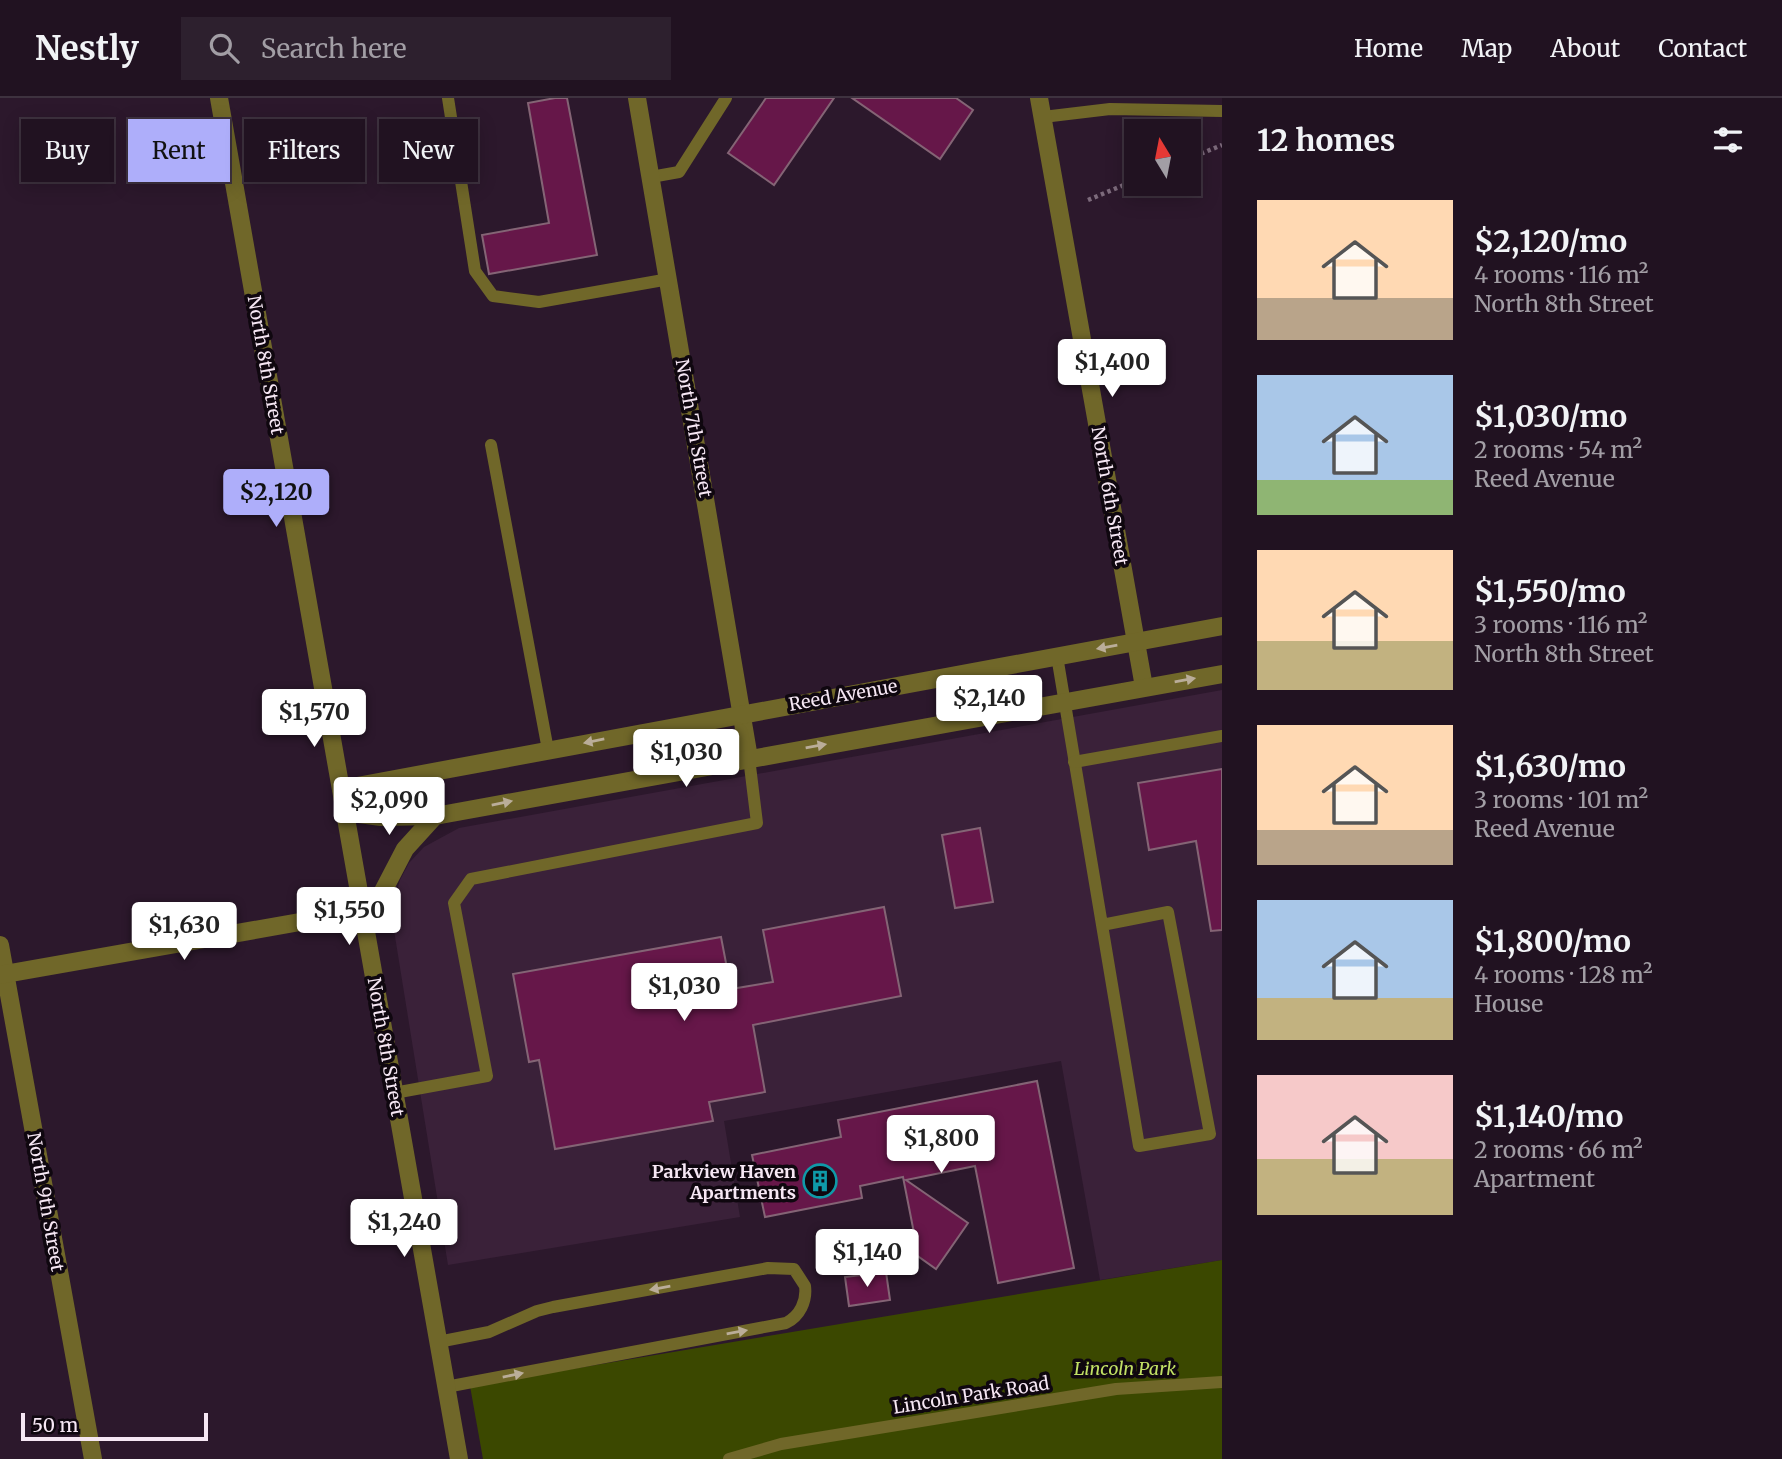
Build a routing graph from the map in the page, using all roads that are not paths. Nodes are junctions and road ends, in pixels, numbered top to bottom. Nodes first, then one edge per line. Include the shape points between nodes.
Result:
1 (219, 98) edge
2 (448, 98) edge
3 (637, 98) edge
4 (726, 98) edge
5 (1039, 98) edge
6 (1222, 111) edge
7 (1042, 117) junction
8 (651, 177) junction
9 (668, 279) junction
10 (491, 445) dead end
11 (1222, 626) edge
12 (1136, 641) junction
13 (1057, 656) junction
14 (1222, 674) edge
15 (1144, 687) junction
16 (1064, 702) junction
17 (742, 714) junction
18 (1222, 736) edge
19 (548, 750) junction
20 (749, 758) junction
21 (1074, 762) junction
22 (341, 789) junction
23 (345, 812) junction
24 (435, 816) junction
25 (362, 911) junction
26 (1102, 925) junction
27 (0, 945) edge
28 (3, 974) edge
29 (394, 1093) junction
30 (438, 1342) junction
31 (1222, 1382) edge
32 (446, 1387) junction
33 (93, 1459) edge
34 (459, 1459) edge
35 (729, 1459) edge

1 - 22 street, North 8th Street
2 - 9 lane via 475,271 493,296 539,302
3 - 8 street, North 7th Street
4 - 8 lane via 678,172
5 - 7 street, North 6th Street
6 - 7 lane via 1110,109
7 - 12 street, North 6th Street
8 - 9 street, North 7th Street
9 - 17 street, North 7th Street
10 - 19 lane
11 - 12 street, Reed Avenue
12 -> 13 street, Reed Avenue
12 - 15 street, North 6th Street
13 - 16 lane
13 - 17 street, Reed Avenue
15 -> 14 street
15 - 16 street
20 -> 16 street
16 - 21 lane
17 -> 19 street, Reed Avenue
17 - 20 street, North 7th Street
18 - 21 lane
19 - 22 street, Reed Avenue
24 -> 20 street
20 - 29 lane via 757,823 471,879 454,903 487,1076
21 - 26 lane
22 - 23 street, North 8th Street
23 - 24 street
23 - 25 street, North 8th Street
24 - 25 street via 405,849 380,897
25 - 28 street
25 - 29 street, North 8th Street
26 - 26 lane via 1139,1146 1210,1134 1168,912
27 - 28 street, North 9th Street
28 - 33 street, North 9th Street
29 - 30 street, North 8th Street
30 - 32 street, North 8th Street
32 -> 30 lane via 786,1322 794,1319 803,1305 805,1286 794,1269 768,1268 553,1307 489,1332
31 - 35 lane, Lincoln Park Road via 1116,1389 781,1444
32 - 34 street, North 8th Street

